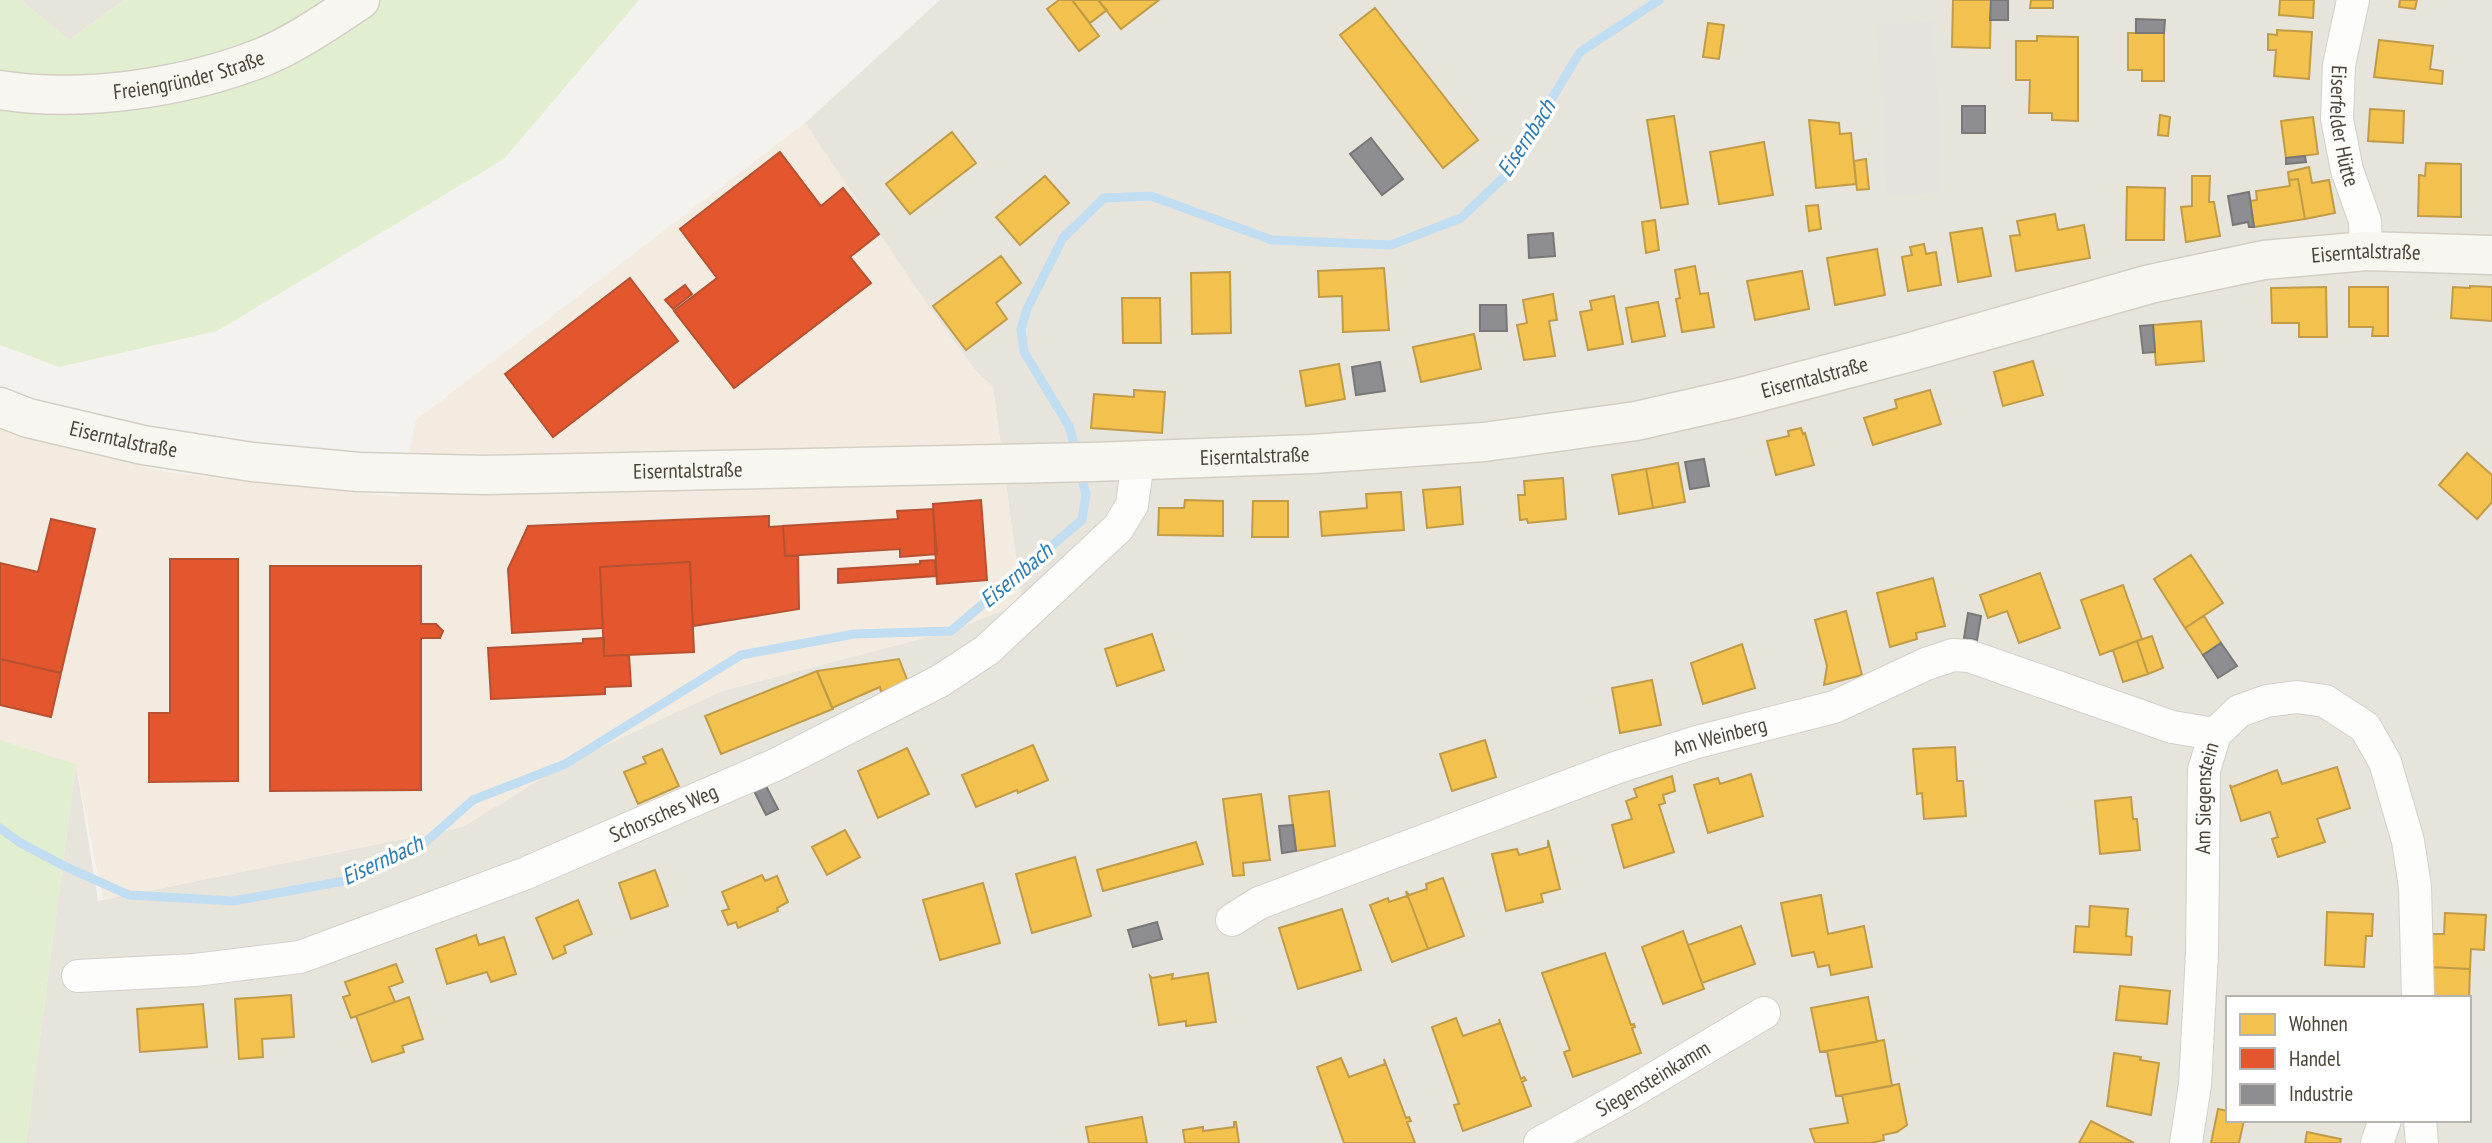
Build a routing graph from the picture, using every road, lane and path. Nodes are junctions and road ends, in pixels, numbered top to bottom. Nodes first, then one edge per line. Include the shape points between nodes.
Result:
1 (360, 0) edge
2 (2353, 0) edge
3 (0, 90) edge
4 (2366, 251) junction
5 (2492, 255) edge
6 (0, 407) edge
7 (1138, 461) junction
8 (2215, 734) junction
9 (1232, 920) dead end
10 (78, 976) dead end
11 (2418, 996) edge
12 (1764, 1013) dead end
13 (2384, 1122) edge
14 (2420, 1122) edge
15 (1540, 1143) edge
16 (2186, 1143) edge
17 (2377, 1143) edge
18 (2422, 1143) edge

1 - 3 main road, Freiengründer Straße via 264,56 204,75 141,89 82,93
2 - 4 street, Eiserfelder Hütte via 2339,65 2337,119 2347,170 2365,221
4 - 5 main road, Eiserntalstraße
4 - 7 main road, Eiserntalstraße via 2207,270 1741,397 1586,429 1484,442
6 - 7 main road, Eiserntalstraße via 28,418 143,444 252,462 359,472 497,475
7 - 10 street, Schorsches Weg via 1132,505 1118,528 987,650 940,681 775,765 524,874 300,957 195,970
8 - 9 street, Am Weinberg via 2172,727 1969,656 1952,655 1834,706 1606,772 1259,903
8 - 11 street, Am Siegenstein via 2239,711 2297,697 2325,701 2365,727 2385,762 2408,841 2415,887
8 - 16 street, Am Siegenstein via 2204,770 2202,953 2195,1085
12 - 15 street, Siegensteinkamm
13 - 17 street
14 - 18 street

